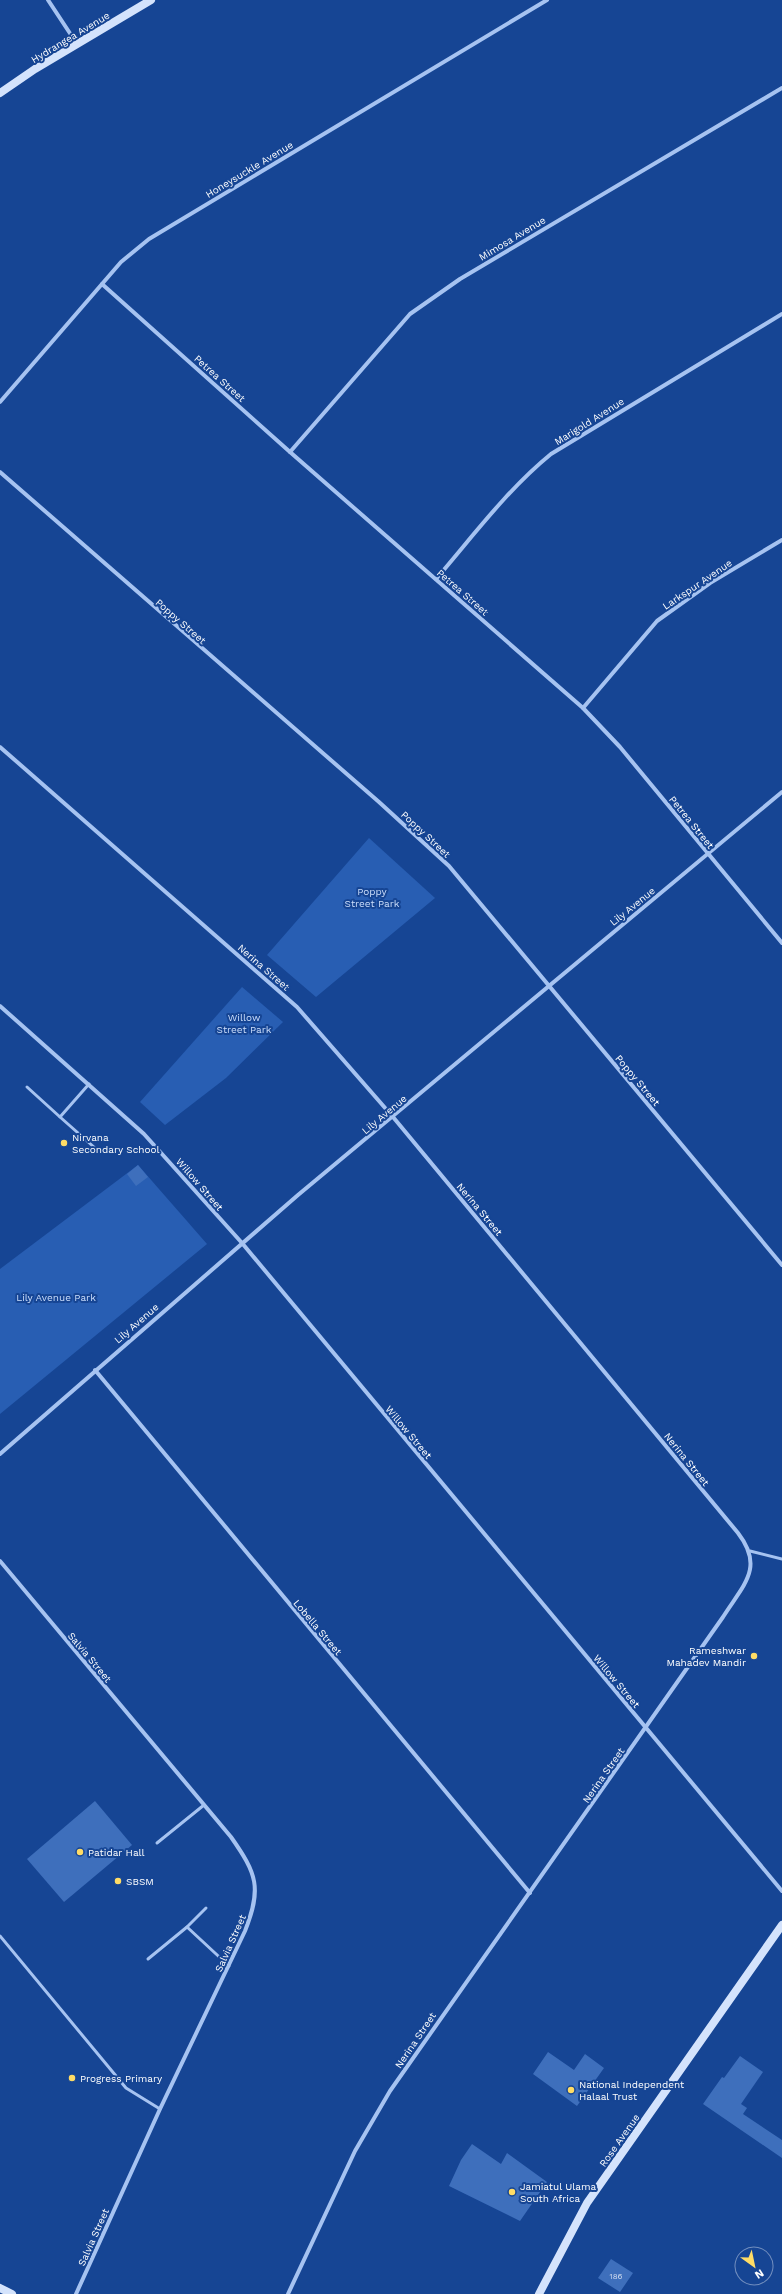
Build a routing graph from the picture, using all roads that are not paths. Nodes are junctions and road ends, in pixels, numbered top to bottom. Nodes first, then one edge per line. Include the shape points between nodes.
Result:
1 (48, 0) edge
2 (152, 0) edge
3 (547, 0) edge
4 (77, 44) junction
5 (782, 88) edge
6 (0, 94) edge
7 (102, 284) junction
8 (782, 314) edge
9 (0, 402) edge
10 (290, 452) junction
11 (0, 472) edge
12 (782, 540) edge
13 (436, 579) junction
14 (583, 708) junction
15 (0, 746) edge
16 (782, 792) edge
17 (708, 854) junction
18 (782, 943) edge
19 (549, 985) junction
20 (0, 1006) edge
21 (90, 1084) junction
22 (27, 1088) dead end
23 (60, 1117) junction
24 (393, 1117) junction
25 (95, 1148) dead end
26 (242, 1243) junction
27 (782, 1265) edge
28 (95, 1370) junction
29 (0, 1454) edge
30 (750, 1551) junction
31 (782, 1559) edge
32 (0, 1561) edge
33 (646, 1728) junction
34 (204, 1805) junction
35 (158, 1843) dead end
36 (782, 1891) edge
37 (530, 1893) junction
38 (206, 1908) dead end
39 (782, 1926) edge
40 (187, 1927) junction
41 (0, 1936) edge
42 (148, 1959) dead end
43 (229, 1966) junction
44 (160, 2109) junction
45 (0, 2288) edge
46 (12, 2294) edge
47 (76, 2294) edge
48 (288, 2294) edge
49 (538, 2294) edge

1 - 4 street
2 - 4 street, Hydrangea Avenue
3 - 7 street, Honeysuckle Avenue via 149,240 121,262
4 - 6 street, Hydrangea Avenue
5 - 10 street, Mimosa Avenue via 427,300 391,335
7 - 9 street, Honeysuckle Avenue
7 - 10 street, Petrea Street
8 - 13 street, Marigold Avenue via 551,454 509,493
10 - 13 street, Petrea Street
11 - 19 street, Poppy Street via 432,850 484,906
12 - 14 street, Larkspur Avenue via 710,583 657,621
13 - 14 street, Petrea Street
14 - 17 street, Petrea Street via 620,747
15 - 24 street, Nerina Street via 283,993
16 - 17 street, Lily Avenue
17 - 18 street, Petrea Street
17 - 19 street, Lily Avenue
19 - 24 street, Lily Avenue
19 - 27 street, Poppy Street
20 - 21 street, Willow Street
21 - 23 lane
21 - 26 street, Willow Street via 149,1139
22 - 23 lane
23 - 25 lane
24 - 26 street, Lily Avenue
24 - 30 street, Nerina Street via 738,1532
26 - 28 street, Lily Avenue
26 - 33 street, Willow Street
28 - 29 street, Lily Avenue
28 - 37 street, Lobella Street
30 - 31 lane
30 - 33 street, Nerina Street via 751,1569 746,1580
32 - 34 street, Salvia Street
33 - 36 street, Willow Street
33 - 37 street, Nerina Street
34 - 35 lane
34 - 43 street, Salvia Street via 244,1856 256,1884 251,1915
37 - 48 street, Nerina Street via 453,1998 373,2118 355,2150
38 - 40 lane
39 - 49 street, Rose Avenue via 587,2203
40 - 42 lane
40 - 43 lane
41 - 44 lane via 126,2088
43 - 44 street, Salvia Street
44 - 47 street, Salvia Street
45 - 46 street

